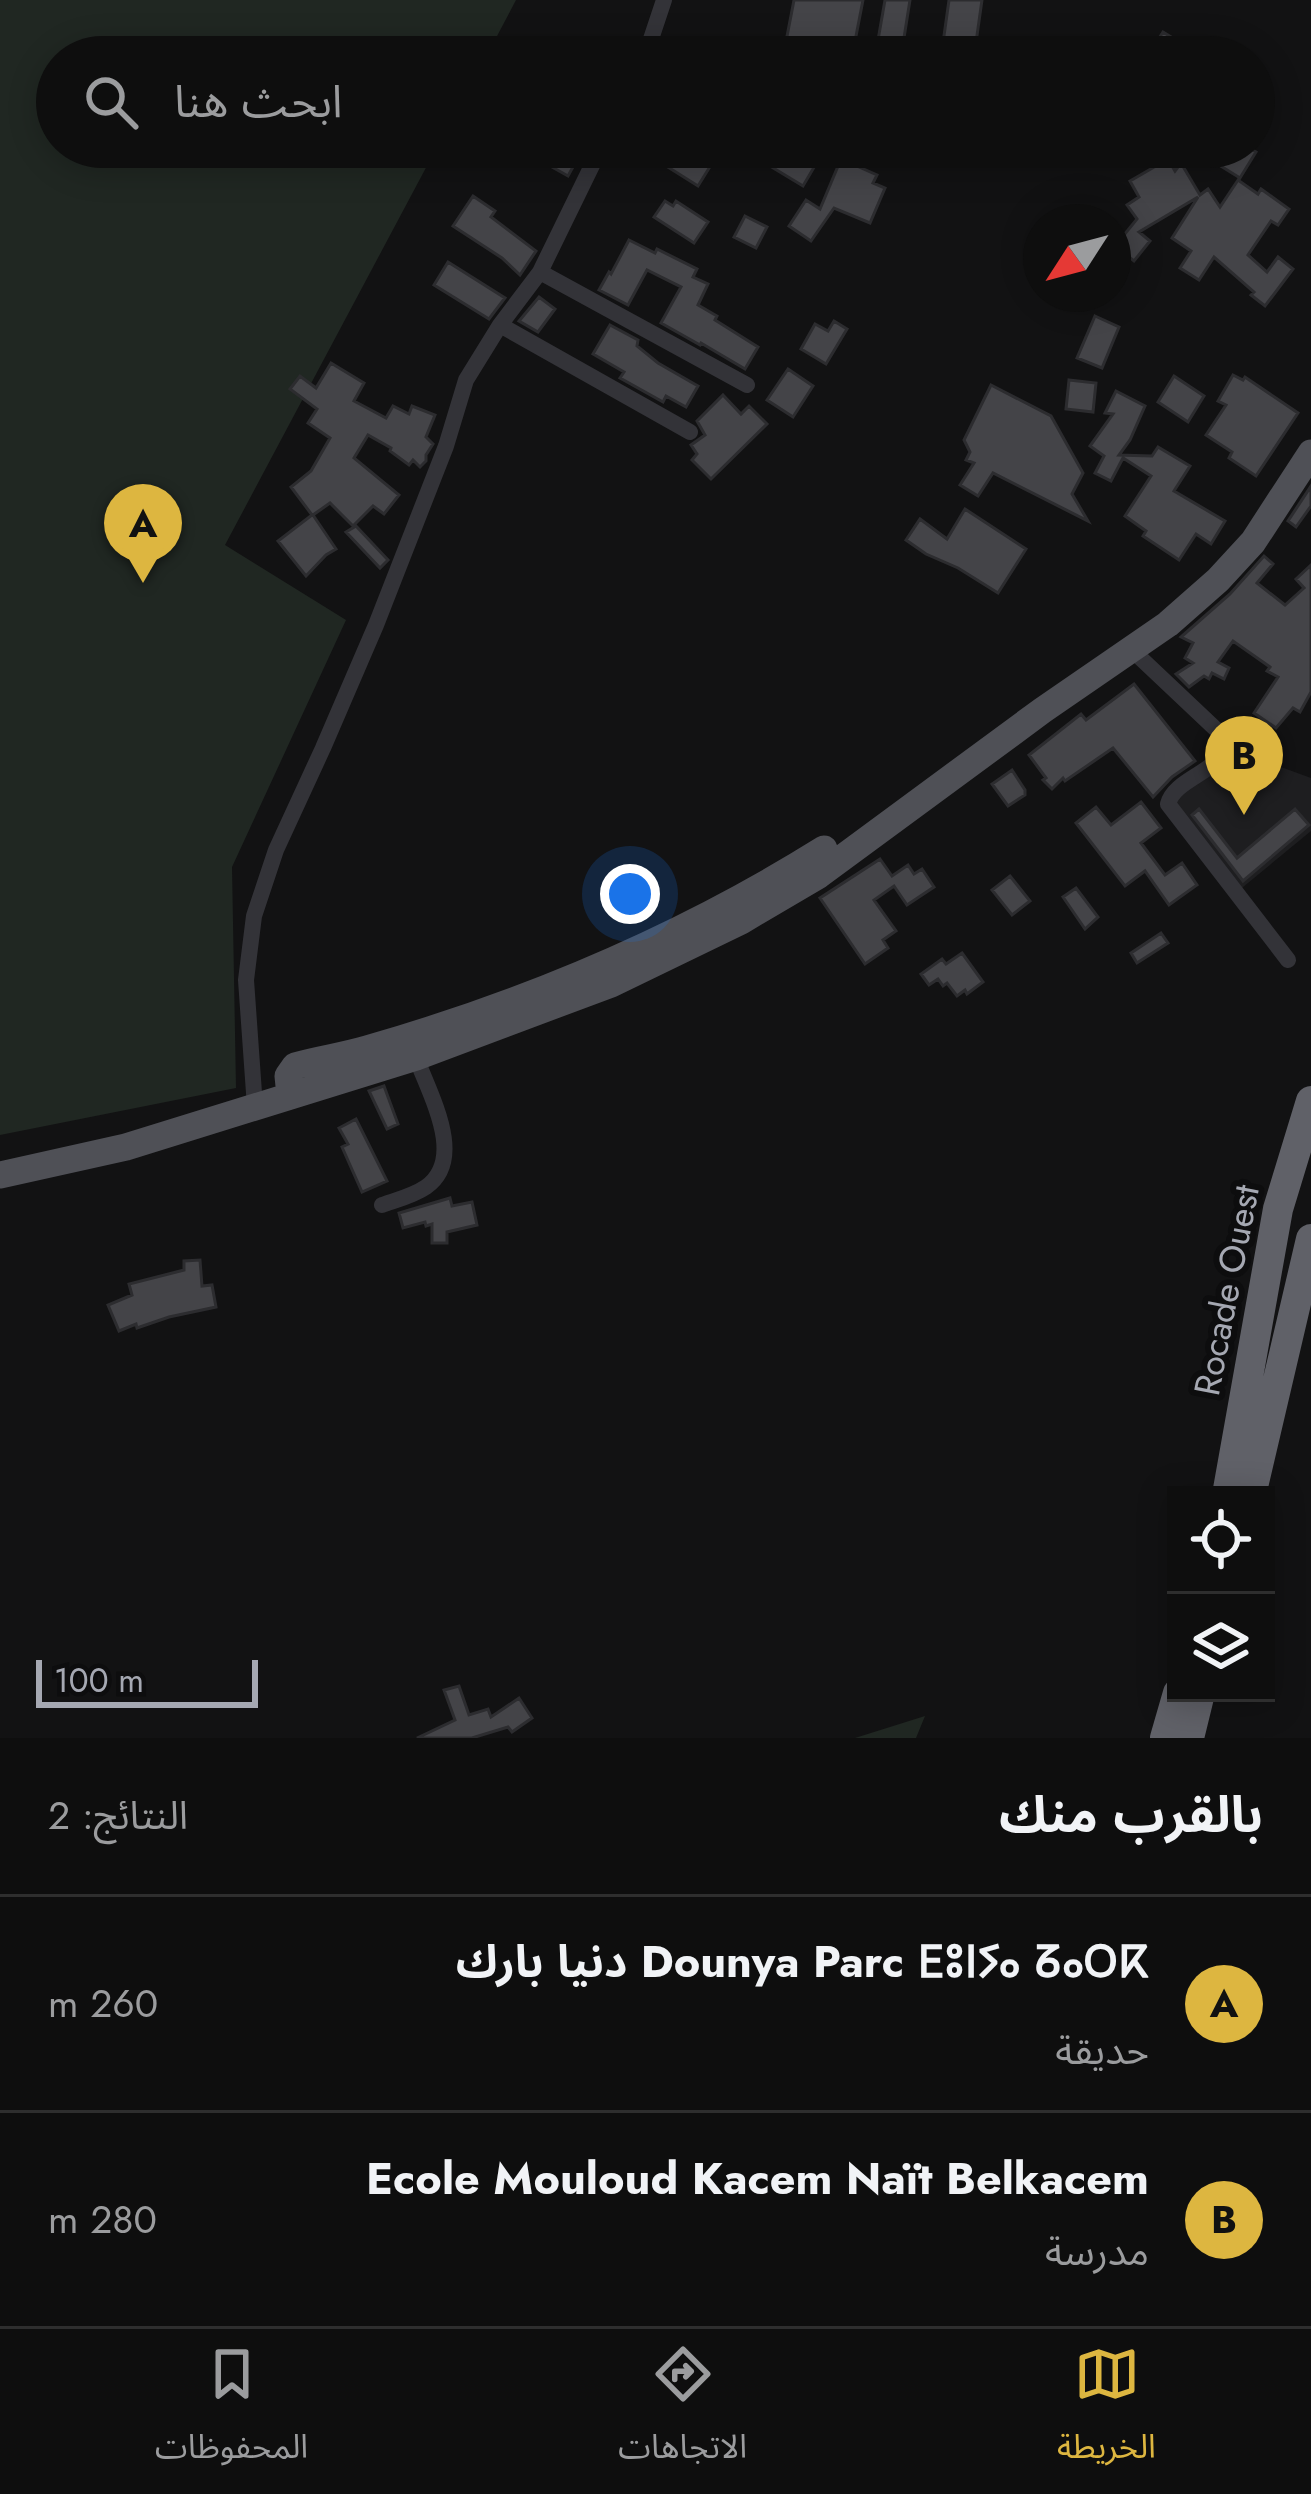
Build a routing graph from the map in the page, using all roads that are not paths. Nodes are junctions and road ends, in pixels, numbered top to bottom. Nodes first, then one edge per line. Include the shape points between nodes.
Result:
1 (664, 0) edge
2 (651, 36) edge
3 (591, 168) edge
4 (540, 272) junction
5 (500, 325) junction
6 (748, 385) dead end
7 (1311, 428) edge
8 (690, 433) dead end
9 (1311, 453) edge
10 (1132, 650) junction
11 (1288, 959) dead end
12 (416, 1057) junction
13 (290, 1096) junction
14 (1311, 1101) edge
15 (255, 1107) junction
16 (0, 1175) edge
17 (382, 1205) dead end
18 (1311, 1239) edge
19 (1229, 1486) edge
20 (1253, 1486) edge
21 (1175, 1702) edge
22 (1198, 1702) edge
23 (1165, 1738) edge
24 (1189, 1738) edge

1 - 2 street
3 - 4 street
4 - 5 street
4 - 6 street
5 - 8 street
5 - 15 street via 466,380 376,625 254,916 246,980
7 - 13 main road via 1247,525 1206,570 835,843 575,977 411,1036 296,1066
9 - 10 main road via 1236,561
10 - 11 street via 1222,735 1222,755 1172,792 1168,804
10 - 12 main road via 819,875 741,921 611,984
12 - 13 main road
12 - 17 street via 445,1160 425,1187
13 - 15 main road
14 - 19 highway, Rocade Ouest via 1278,1209
15 - 16 main road
18 - 20 highway, Rocade Ouest
21 - 23 highway
22 - 24 highway

